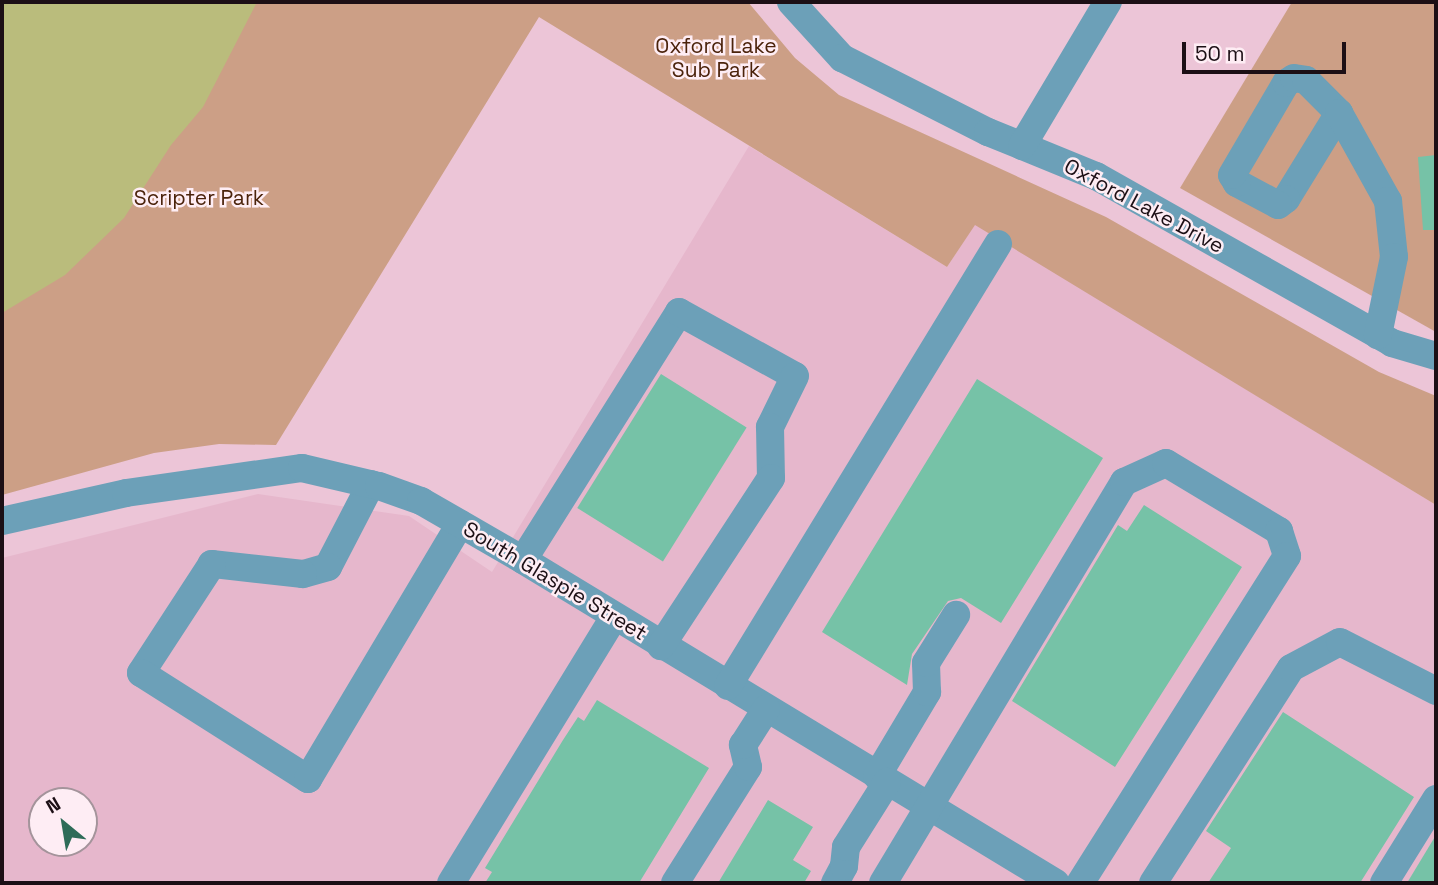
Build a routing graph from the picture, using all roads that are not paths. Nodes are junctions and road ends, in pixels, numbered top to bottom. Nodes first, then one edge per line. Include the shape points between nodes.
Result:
1 (791, 2) edge
2 (1108, 2) edge
3 (1339, 113) dead end
4 (1022, 146) junction
5 (998, 244) dead end
6 (1378, 335) junction
7 (1436, 356) edge
8 (371, 484) junction
9 (2, 521) edge
10 (460, 524) junction
11 (523, 560) junction
12 (956, 615) dead end
13 (614, 617) junction
14 (661, 646) junction
15 (728, 687) junction
16 (1436, 691) edge
17 (766, 709) junction
18 (882, 779) junction
19 (1436, 799) edge
20 (927, 806) junction
21 (451, 883) edge
22 (675, 883) edge
23 (835, 883) edge
24 (883, 883) edge
25 (1056, 883) edge
26 (1080, 883) edge
27 (1153, 883) edge
28 (1384, 883) edge

1 - 4 street, Oxford Lake Drive via 842,58
2 - 4 street
3 - 6 street via 1388,201 1394,257
4 - 6 street, Oxford Lake Drive via 1096,176
5 - 15 street
6 - 7 street, Oxford Lake Drive
8 - 9 street, South Glaspie Street via 302,468 139,491
8 - 10 street, South Glaspie Street via 421,501
8 - 10 street via 328,566 303,574 212,564 141,673 308,779
10 - 11 street, South Glaspie Street
11 - 13 street, South Glaspie Street
11 - 14 street via 678,312 795,376 770,427 771,478
12 - 18 street via 926,663 927,692
13 - 14 street, South Glaspie Street
13 - 21 street
14 - 15 street, South Glaspie Street
15 - 17 street, South Glaspie Street
16 - 27 street via 1340,642 1291,668
17 - 18 street, South Glaspie Street
17 - 22 street via 743,745 748,767
18 - 20 street, South Glaspie Street
18 - 23 street via 846,847 844,866
19 - 28 street
20 - 24 street
20 - 25 street, South Glaspie Street
20 - 26 street via 1124,482 1166,463 1279,531 1287,556

